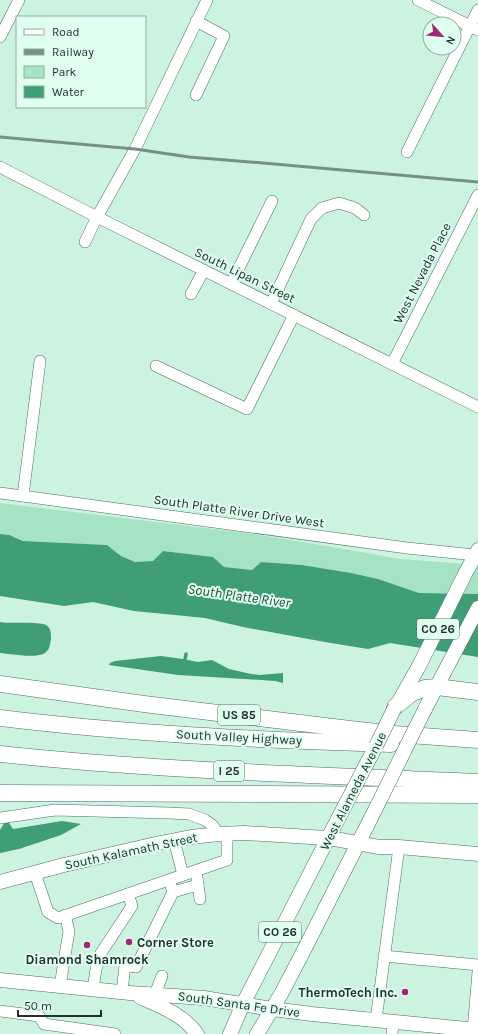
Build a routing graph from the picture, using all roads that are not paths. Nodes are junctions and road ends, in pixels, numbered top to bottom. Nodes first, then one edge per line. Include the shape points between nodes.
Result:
1 (19, 0) edge
2 (207, 0) edge
3 (418, 0) edge
4 (478, 10) edge
5 (196, 21) junction
6 (474, 28) edge
7 (0, 37) edge
8 (196, 95) dead end
9 (407, 152) dead end
10 (0, 167) edge
11 (478, 195) edge
12 (272, 201) dead end
13 (364, 215) dead end
14 (97, 217) junction
15 (85, 242) dead end
16 (204, 270) junction
17 (231, 284) junction
18 (191, 294) dead end
19 (271, 304) junction
20 (294, 315) junction
21 (40, 361) dead end
22 (392, 364) junction
23 (156, 366) dead end
24 (478, 407) edge
25 (0, 493) edge
26 (23, 496) junction
27 (477, 553) edge
28 (478, 608) edge
29 (0, 684) edge
30 (437, 687) junction
31 (478, 692) edge
32 (395, 707) junction
33 (0, 718) edge
34 (478, 740) edge
35 (478, 748) edge
36 (0, 754) edge
37 (478, 782) edge
38 (0, 792) edge
39 (478, 795) edge
40 (0, 818) edge
41 (223, 834) junction
42 (329, 838) junction
43 (174, 840) junction
44 (358, 843) junction
45 (399, 847) junction
46 (478, 854) edge
47 (196, 871) junction
48 (35, 873) junction
49 (183, 875) junction
50 (169, 880) junction
51 (0, 882) edge
52 (198, 885) junction
53 (173, 892) junction
54 (128, 894) junction
55 (200, 899) dead end
56 (65, 915) junction
57 (384, 956) junction
58 (478, 965) edge
59 (478, 972) edge
60 (162, 976) dead end
61 (0, 980) edge
62 (60, 986) junction
63 (93, 989) junction
64 (126, 992) junction
65 (477, 992) edge
66 (155, 994) junction
67 (243, 1004) junction
68 (272, 1009) junction
69 (0, 1011) edge
70 (376, 1020) junction
71 (392, 1028) edge
72 (433, 1030) edge
73 (476, 1030) edge
74 (115, 1034) edge
75 (197, 1034) edge
76 (230, 1034) edge
77 (256, 1034) edge

1 - 7 street
2 - 5 street
3 - 6 street
4 - 6 street
5 - 8 street via 224,36
5 - 14 street via 135,149
6 - 9 street
10 - 14 street, South Lipan Street
11 - 22 street, West Nevada Place
12 - 17 street
13 - 19 street via 355,208 339,203 322,208 311,219
14 - 15 street
14 - 16 street, South Lipan Street
16 - 17 street, South Lipan Street
16 - 18 street
17 - 19 street, South Lipan Street
19 - 20 street, South Lipan Street
20 - 22 street, South Lipan Street
20 - 23 street via 247,409
21 - 26 street
22 - 24 street, South Lipan Street
25 - 26 street, South Platte River Drive West
26 - 27 street, South Platte River Drive West via 407,548
27 - 32 main road, West Alameda Avenue / CO 26 via 420,666
28 - 30 main road, West Alameda Avenue / CO 26
29 - 34 highway, US 85 via 350,729
30 - 31 highway
30 - 32 highway via 412,693
30 - 44 main road, West Alameda Avenue / CO 26, bridge
32 - 42 main road, West Alameda Avenue / CO 26, bridge
33 - 35 highway, South Valley Highway via 179,735
36 - 37 highway, I 25 via 203,770
38 - 39 highway
40 - 41 street via 55,810 189,814 205,820
41 - 42 main road, South Kalamath Street
41 - 43 main road, South Kalamath Street
41 - 47 street via 227,860
42 - 44 main road, South Kalamath Street
42 - 67 main road, West Alameda Avenue / CO 26
43 - 48 main road, South Kalamath Street
43 - 49 street
44 - 45 main road, South Kalamath Street
44 - 68 main road, West Alameda Avenue / CO 26
45 - 46 main road, South Kalamath Street
45 - 57 street
47 - 49 street
47 - 52 street
48 - 51 main road, South Kalamath Street
48 - 56 street via 48,912 58,918
49 - 50 street
50 - 53 street
50 - 54 street
52 - 53 street
52 - 55 street
53 - 64 street via 136,967 125,965
54 - 56 street
54 - 63 street via 132,906 101,953
56 - 62 street via 69,931
57 - 58 street
57 - 70 street
59 - 65 street
60 - 66 street
61 - 62 main road, South Santa Fe Drive
62 - 63 main road, South Santa Fe Drive
63 - 64 main road, South Santa Fe Drive
64 - 66 main road, South Santa Fe Drive
64 - 75 main road via 179,1016
65 - 73 street
66 - 67 main road, South Santa Fe Drive
67 - 68 main road, South Santa Fe Drive
67 - 76 main road, West Alameda Avenue
68 - 70 main road, South Santa Fe Drive
68 - 77 main road, West Alameda Avenue
69 - 74 street via 39,1016 44,1024
70 - 71 main road, South Santa Fe Drive
71 - 72 main road, South Santa Fe Drive
72 - 73 main road, South Santa Fe Drive

